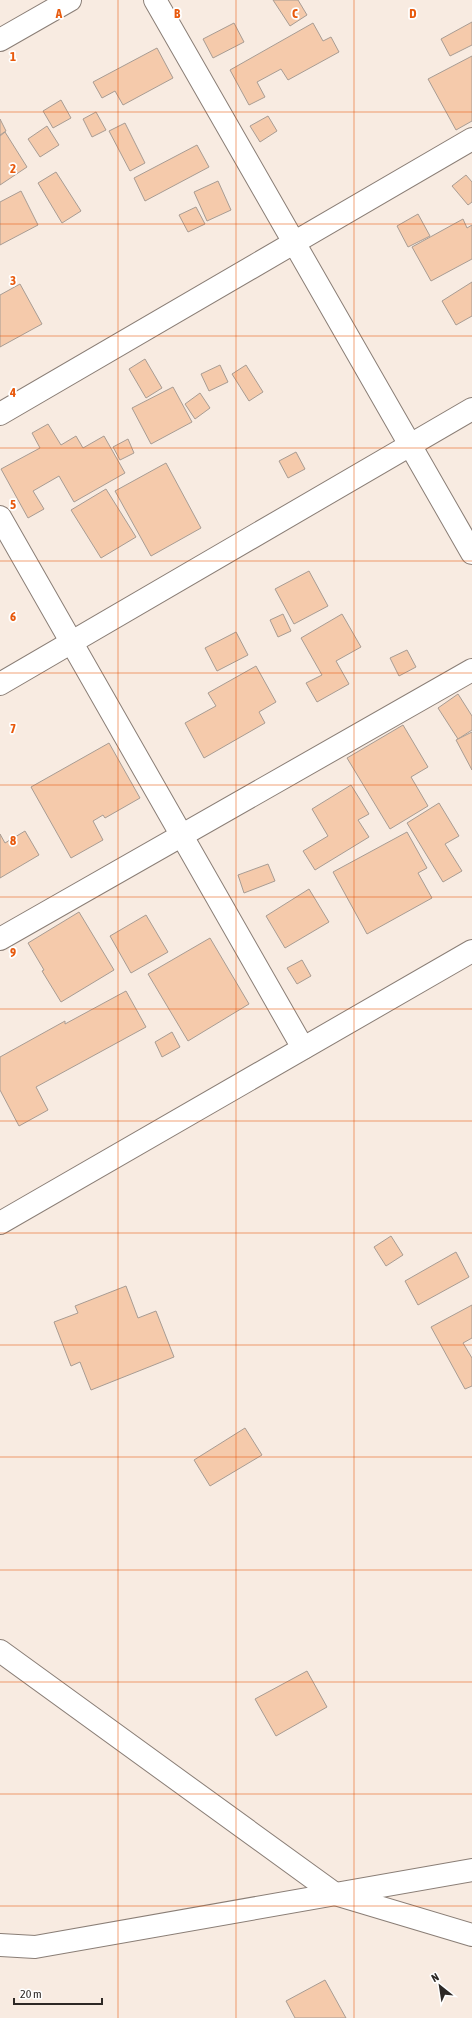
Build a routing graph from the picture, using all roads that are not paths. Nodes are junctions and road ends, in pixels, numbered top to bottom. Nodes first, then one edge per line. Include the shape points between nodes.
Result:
1 (70, 0) edge
2 (155, 0) edge
3 (0, 40) edge
4 (472, 139) edge
5 (295, 243) junction
6 (472, 410) edge
7 (0, 414) edge
8 (410, 445) junction
9 (0, 517) edge
10 (472, 553) edge
11 (72, 642) junction
12 (472, 670) edge
13 (0, 684) edge
14 (182, 836) junction
15 (0, 939) edge
16 (472, 950) edge
17 (303, 1048) junction
18 (0, 1223) edge
19 (0, 1651) edge
20 (472, 1870) edge
21 (335, 1894) junction
22 (472, 1935) edge
23 (0, 1945) edge

1 - 3 street
2 - 5 street
4 - 5 street
5 - 7 street
5 - 8 street
6 - 8 street
8 - 10 street
8 - 11 street
9 - 11 street
11 - 13 street
11 - 14 street
12 - 14 street
14 - 15 street
14 - 17 street
16 - 17 street
17 - 18 street
19 - 21 street
20 - 21 street
21 - 22 street
21 - 23 street via 35,1947

